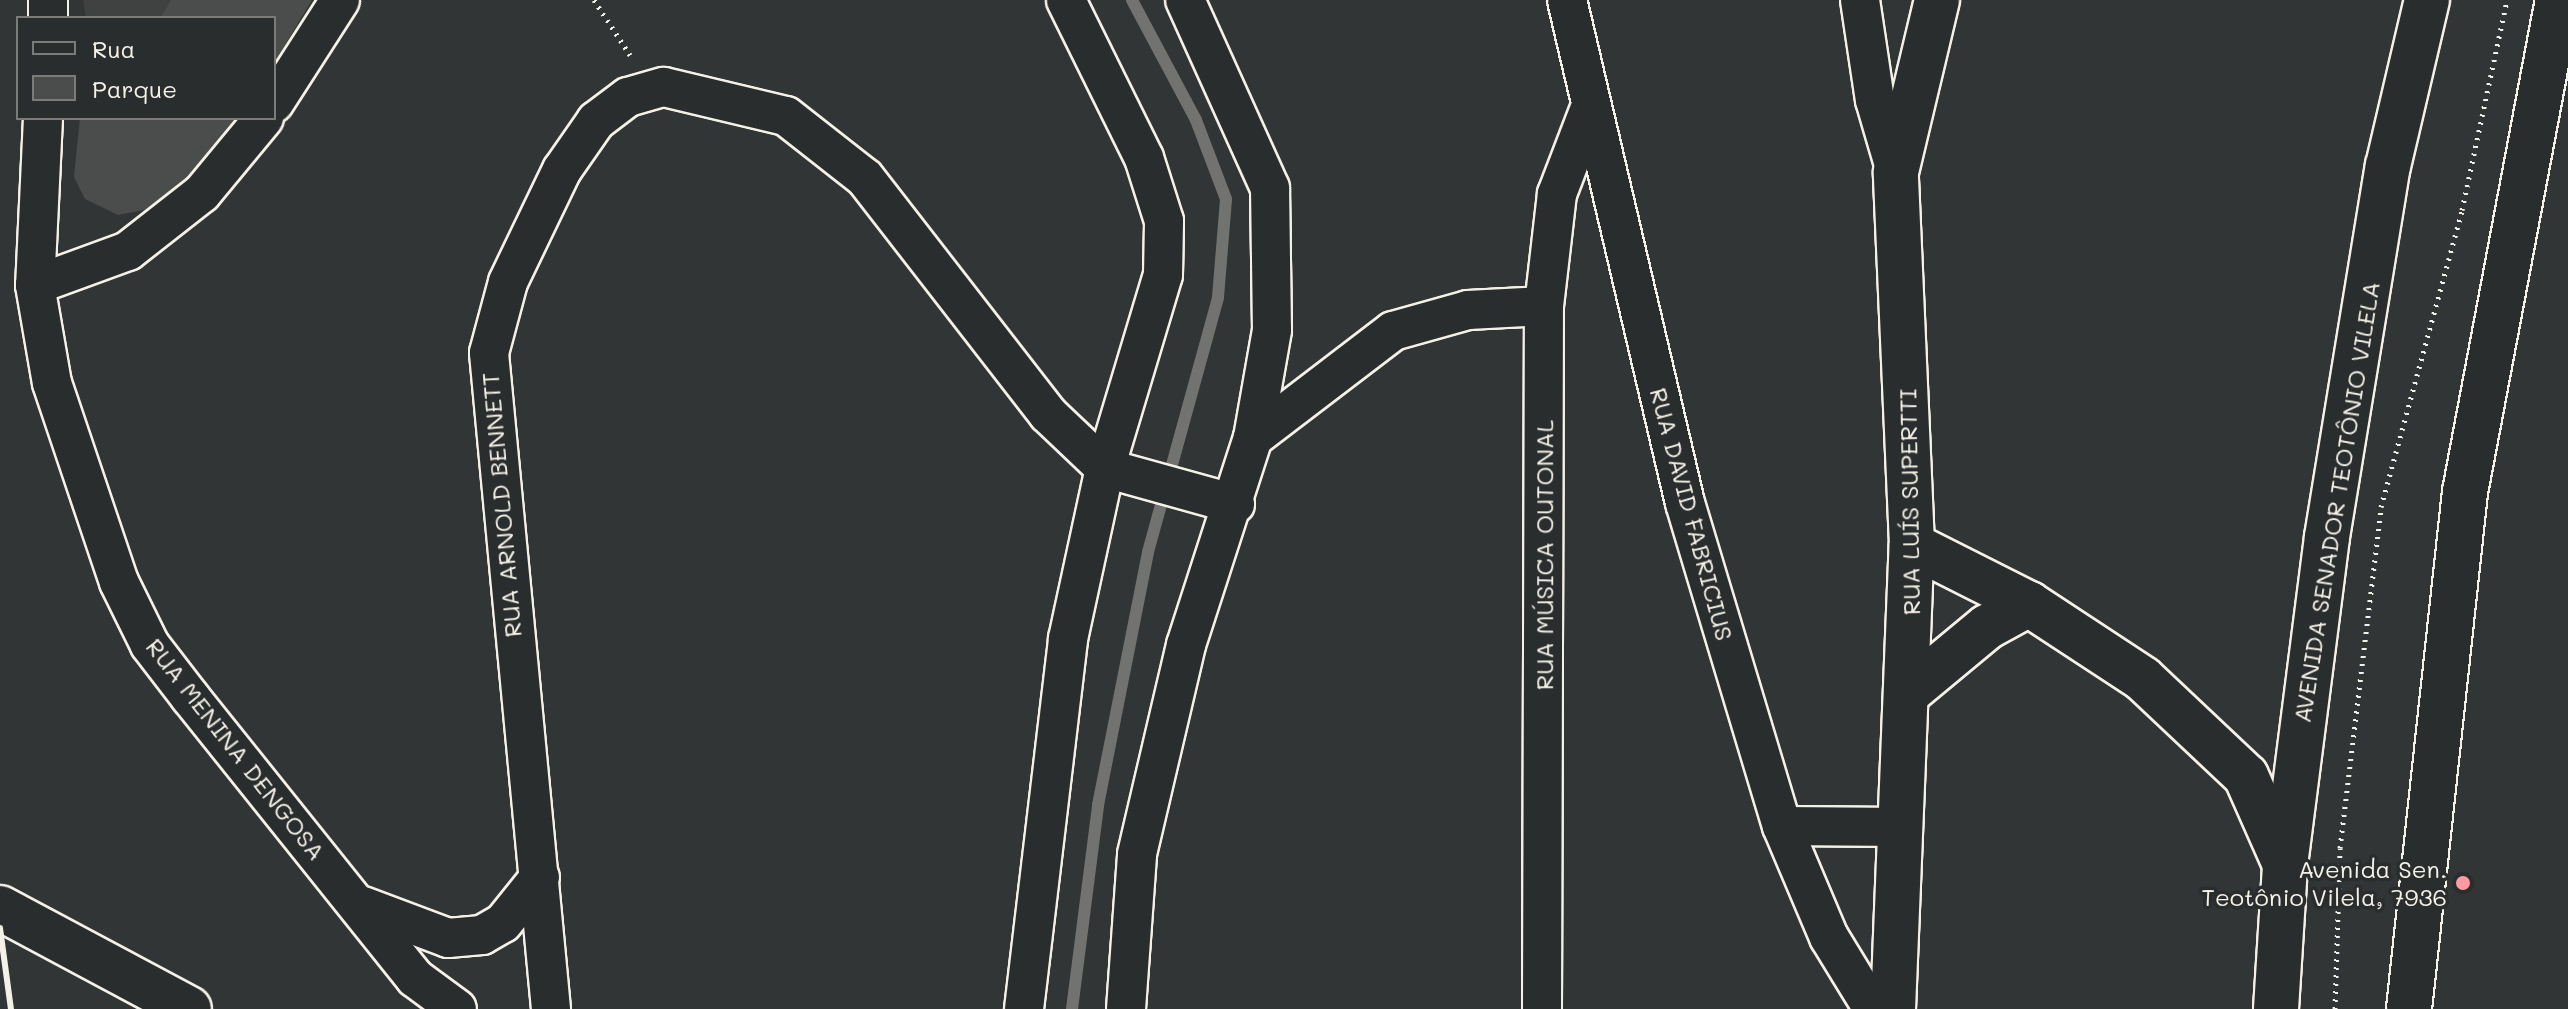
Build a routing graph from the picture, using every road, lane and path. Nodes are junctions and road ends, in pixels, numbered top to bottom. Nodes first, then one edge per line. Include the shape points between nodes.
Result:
1 (340, 0) edge
2 (594, 0) edge
3 (1066, 0) edge
4 (1185, 0) edge
5 (1567, 0) edge
6 (1860, 0) edge
7 (1937, 0) edge
8 (2427, 0) edge
9 (2507, 0) edge
10 (2558, 0) edge
11 (653, 90) junction
12 (276, 100) edge
13 (1590, 108) junction
14 (43, 120) edge
15 (262, 120) edge
16 (1896, 172) junction
17 (35, 285) junction
18 (1544, 306) junction
19 (1253, 438) junction
20 (1122, 473) junction
21 (1235, 504) junction
22 (1912, 545) junction
23 (2029, 604) junction
24 (1911, 690) junction
25 (1782, 826) junction
26 (1903, 827) junction
27 (2285, 865) junction
28 (540, 877) junction
29 (363, 906) junction
30 (0, 908) edge
31 (170, 1000) edge
32 (457, 1009) edge
33 (551, 1009) edge
34 (1024, 1009) edge
35 (1126, 1009) edge
36 (1542, 1009) edge
37 (1873, 1009) edge
38 (1893, 1009) edge
39 (2276, 1009) edge
40 (2335, 1009) edge
41 (2409, 1009) edge

1 - 12 street
2 - 11 path
3 - 20 street via 1144,158 1164,221 1163,275
4 - 19 street via 1270,188 1272,330
5 - 13 street, RUA DAVID FABRICIUS
6 - 16 street via 1875,100
7 - 16 main road, RUA LUÍS SUPERTTI
8 - 27 main road, AVENIDA SENADOR TEOTÔNIO VILELA via 2386,182 2327,537
9 - 40 path via 2462,210 2381,507 2340,848
10 - 41 main road via 2465,492
11 - 20 street via 723,96 786,116 865,178 1048,414
11 - 28 street, RUA ARNOLD BENNETT via 596,121 562,170 508,282 489,353
13 - 18 street, RUA MÚSICA OUTONAL via 1557,194
13 - 25 street, RUA DAVID FABRICIUS via 1685,503
14 - 17 street, RUA MENINA DENGOSA
15 - 17 street via 202,193 128,251
16 - 22 main road, RUA LUÍS SUPERTTI
17 - 29 street, RUA MENINA DENGOSA via 82,487 150,645
18 - 19 street via 1468,310 1393,331
18 - 36 street, RUA MÚSICA OUTONAL
19 - 21 street
20 - 21 street
20 - 34 street via 1068,639
21 - 35 street via 1186,645 1137,854
22 - 23 main road
22 - 24 main road, RUA LUÍS SUPERTTI
23 - 24 main road via 1987,627
23 - 27 main road via 2143,679 2208,734 2246,776
24 - 26 main road, RUA LUÍS SUPERTTI
25 - 26 street
25 - 37 street, RUA DAVID FABRICIUS via 1829,937
26 - 38 main road, RUA LUÍS SUPERTTI
27 - 39 main road, AVENIDA SENADOR TEOTÔNIO VILELA
28 - 29 street via 503,923 482,935 448,938
28 - 33 street, RUA ARNOLD BENNETT
29 - 32 street, RUA MENINA DENGOSA via 415,978
30 - 31 main road

